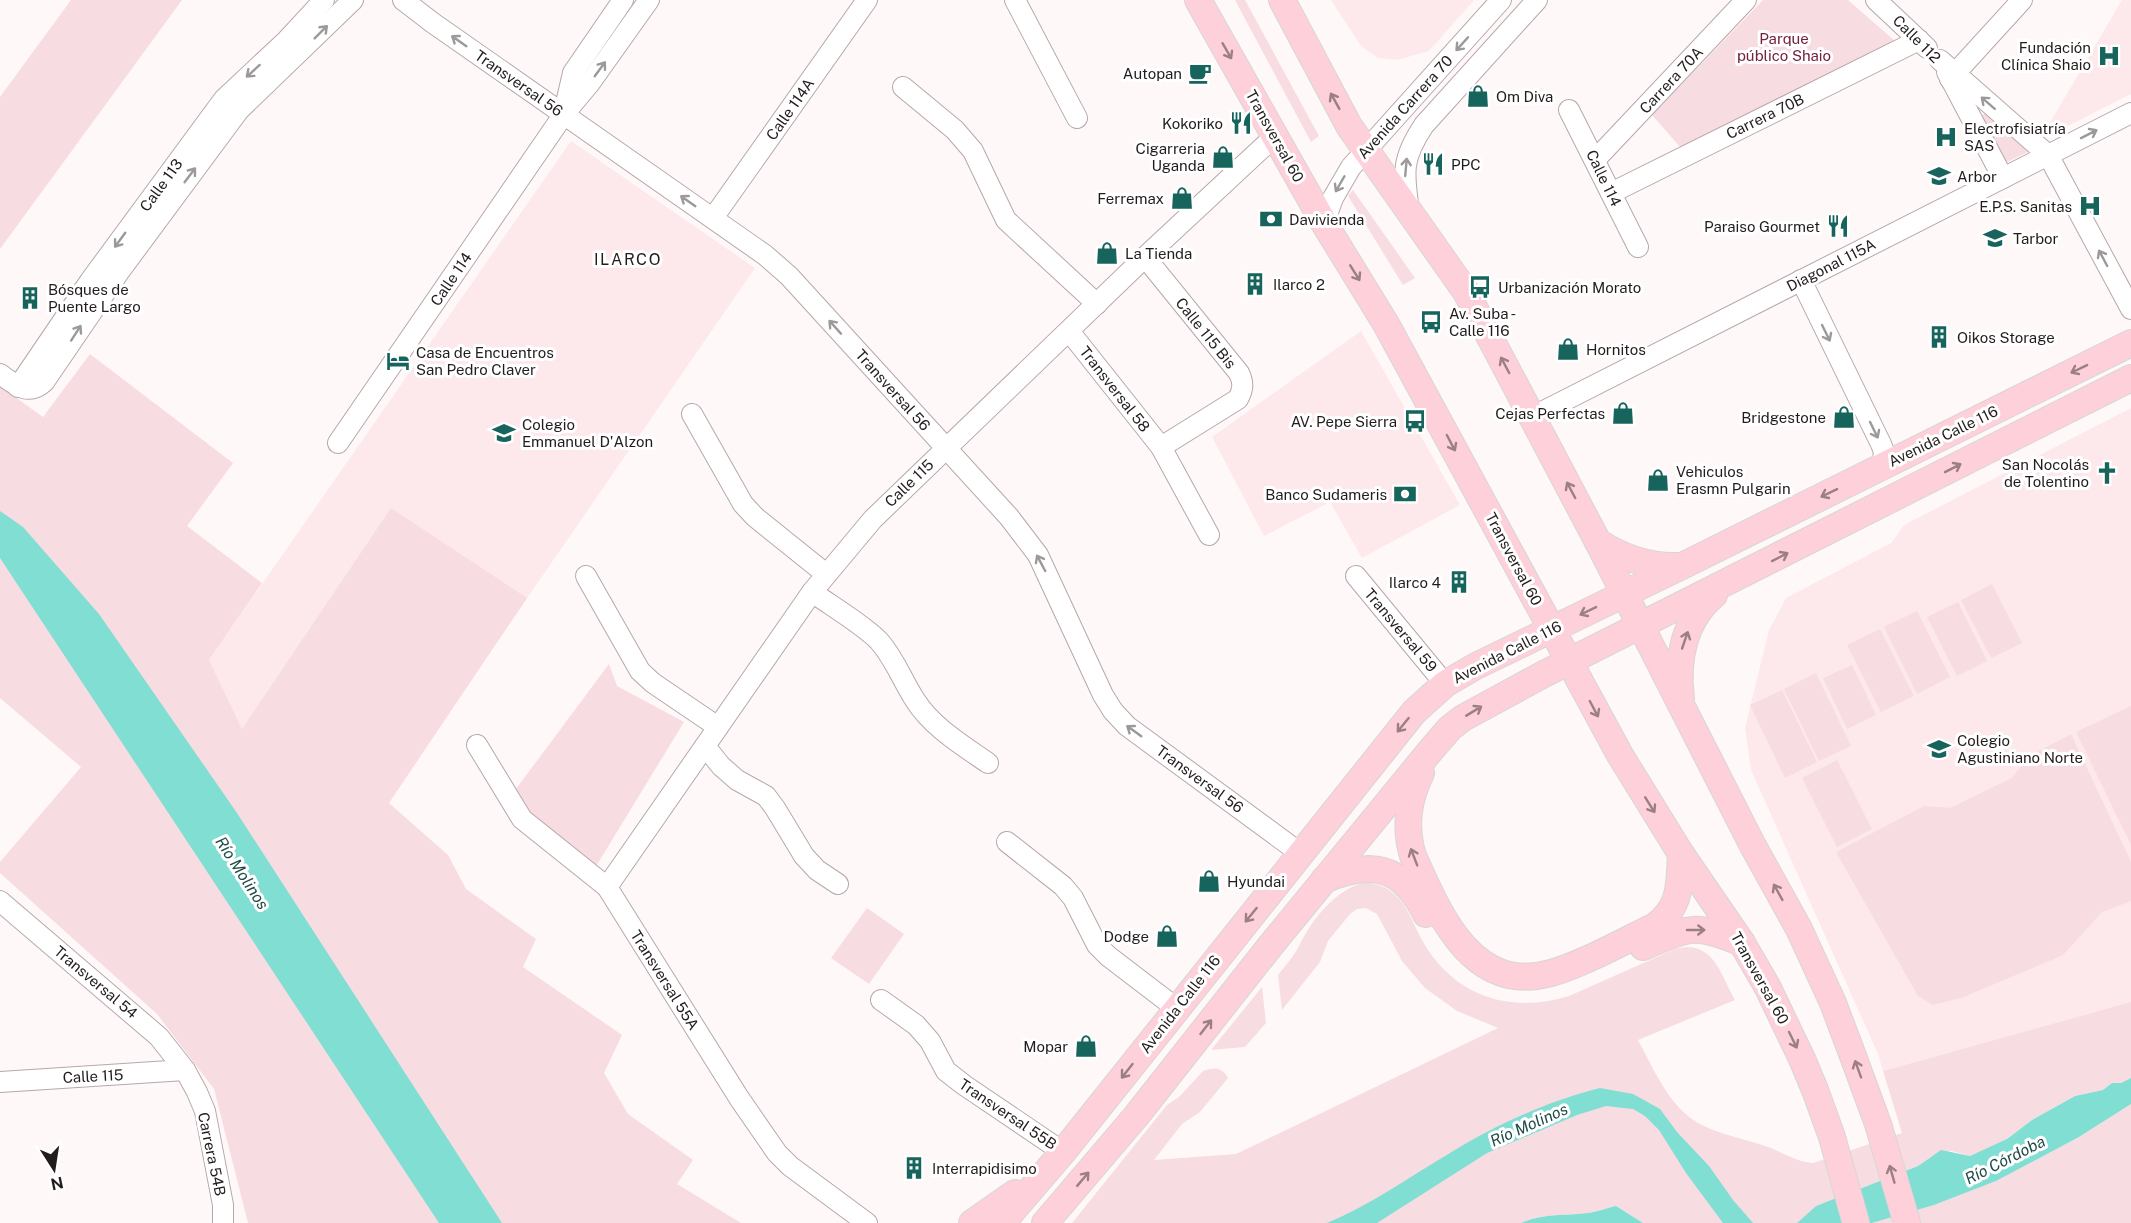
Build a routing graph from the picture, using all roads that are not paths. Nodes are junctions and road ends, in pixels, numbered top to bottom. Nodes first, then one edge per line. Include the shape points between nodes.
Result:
1 (324, 0) edge
2 (353, 0) edge
3 (403, 0) edge
4 (623, 0) edge
5 (649, 0) edge
6 (867, 0) edge
7 (1015, 0) edge
8 (1198, 0) edge
9 (1282, 0) edge
10 (1501, 0) edge
11 (1537, 0) edge
12 (1746, 0) edge
13 (1876, 0) edge
14 (2022, 0) edge
15 (1919, 40) junction
16 (1948, 71) junction
17 (903, 87) dead end
18 (231, 104) junction
19 (1569, 110) dead end
20 (2131, 113) edge
21 (564, 114) junction
22 (1077, 118) dead end
23 (1276, 135) junction
24 (1365, 151) junction
25 (2048, 155) junction
26 (1595, 160) junction
27 (2003, 178) junction
28 (1611, 193) junction
29 (1410, 213) junction
30 (713, 218) junction
31 (1324, 223) junction
32 (1638, 247) dead end
33 (1144, 256) junction
34 (1801, 280) junction
35 (1097, 304) junction
36 (2131, 309) edge
37 (1070, 331) junction
38 (2131, 343) edge
39 (0, 374) edge
40 (2129, 378) edge
41 (18, 387) junction
42 (692, 414) dead end
43 (1532, 417) junction
44 (338, 443) dead end
45 (1161, 447) junction
46 (946, 448) junction
47 (1882, 467) junction
48 (1209, 535) dead end
49 (1598, 542) junction
50 (1682, 566) junction
51 (826, 574) junction
52 (586, 576) dead end
53 (1356, 576) dead end
54 (1727, 583) junction
55 (812, 592) junction
56 (1625, 594) junction
57 (1641, 626) junction
58 (1552, 629) junction
59 (1569, 662) junction
60 (1445, 684) junction
61 (1687, 718) junction
62 (718, 727) junction
63 (477, 745) dead end
64 (705, 746) junction
65 (1431, 750) junction
66 (988, 763) dead end
67 (1007, 843) dead end
68 (1300, 853) junction
69 (1681, 854) junction
70 (1324, 880) junction
71 (838, 884) dead end
72 (607, 887) junction
73 (2, 904) edge
74 (1742, 943) junction
75 (881, 1000) dead end
76 (1176, 1008) junction
77 (185, 1070) junction
78 (0, 1082) edge
79 (1062, 1152) junction
80 (223, 1214) edge
81 (861, 1220) edge
82 (231, 1223) edge
83 (972, 1223) edge
84 (1002, 1223) edge
85 (1045, 1223) edge
86 (1856, 1223) edge
87 (1907, 1223) edge

1 -> 18 street, Calle 113
18 -> 2 street, Calle 113
21 -> 3 street, Transversal 56
4 - 21 street, Calle 114 via 573,73
21 -> 5 street, Calle 114
6 - 30 street, Calle 114A
7 - 22 street
8 -> 23 main road, Transversal 60
24 -> 9 main road
10 -> 24 street, Avenida Carrera 70
29 -> 11 street, Avenida Carrera 70 via 1405,164 1412,142
12 - 26 street, Carrera 70A
13 - 15 street, Calle 112
14 - 16 street
15 - 16 street, Calle 112
15 - 28 street, Carrera 70B
25 -> 16 street
16 - 27 street, Calle 112
17 - 35 street via 955,130 973,151 1006,220
18 -> 41 street, Calle 113 via 90,281
41 -> 18 street, Calle 113 via 38,388 44,382
19 - 26 street, Calle 114
25 -> 20 street, Diagonal 115A
30 -> 21 street, Transversal 56
21 - 44 street, Calle 114
23 - 31 main road, Transversal 60
23 - 33 street, Calle 115
24 - 29 main road
24 -> 31 street, Avenida Carrera 70 via 1340,183
25 - 27 street, Diagonal 115A
36 -> 25 street
26 - 28 street, Calle 114
27 - 34 street, Diagonal 115A
28 - 32 street, Calle 114
43 -> 29 main road via 1466,292
46 -> 30 street, Transversal 56 via 789,276
31 -> 58 main road, Transversal 60 via 1386,324
33 - 35 street, Calle 115
33 - 45 street, Calle 115 Bis via 1239,373 1243,387 1238,399
34 - 43 street, Diagonal 115A
34 -> 47 street via 1881,444
35 - 37 street, Calle 115
37 - 45 street, Transversal 58
37 - 46 street, Calle 115
38 -> 47 main road, Avenida Calle 116
39 - 41 street
54 -> 40 main road
42 - 51 street via 743,504
49 -> 43 main road
45 - 48 street, Transversal 58
46 - 51 street, Calle 115 via 873,519
68 -> 46 street, Transversal 56 via 1127,726 1113,711 1038,555
47 -> 50 main road, Avenida Calle 116
49 - 50 main road via 1634,561
49 - 56 main road
50 - 56 main road, Avenida Calle 116
51 - 55 street, Calle 115
52 - 62 street via 640,671
53 - 60 street, Transversal 59
54 - 57 main road
61 -> 54 main road via 1679,680 1684,642 1708,599
55 - 62 street, Calle 115
55 - 66 street via 877,639 930,718
56 - 57 main road
56 -> 58 main road, Avenida Calle 116
57 - 59 main road
57 - 61 main road
58 - 59 main road, Transversal 60
58 - 60 main road, Avenida Calle 116
65 -> 59 main road via 1463,718
59 -> 69 main road, Transversal 60
60 -> 68 main road, Avenida Calle 116 via 1414,711
87 -> 61 main road via 1878,1124 1833,1004
62 - 64 street, Calle 115
63 - 72 street, Transversal 55A via 522,819
64 - 71 street via 737,780 766,796 804,856
64 - 72 street, Calle 115
69 -> 65 main road via 1676,901 1655,926 1552,972 1528,976 1500,973 1472,956 1454,936 1410,845 1410,798
65 - 70 main road
67 - 76 street via 1063,886 1097,945 1108,956
68 -> 76 main road, Avenida Calle 116
69 - 74 main road, Transversal 60
70 -> 74 main road via 1360,868 1394,875 1413,891 1440,942 1452,956 1485,979 1512,988 1556,985 1682,931 1705,930
85 -> 70 main road
72 - 81 street, Transversal 55A via 777,1153
73 - 77 street, Transversal 54 via 159,1037
74 -> 86 main road, Transversal 60 via 1802,1059 1832,1137
75 - 79 street, Transversal 55B via 916,1025 946,1071
76 -> 79 main road, Avenida Calle 116
77 - 78 street, Calle 115
77 - 80 street, Carrera 54B via 205,1112
79 - 83 main road
79 - 84 main road, Avenida Calle 116
80 - 82 street, Carrera 54B

